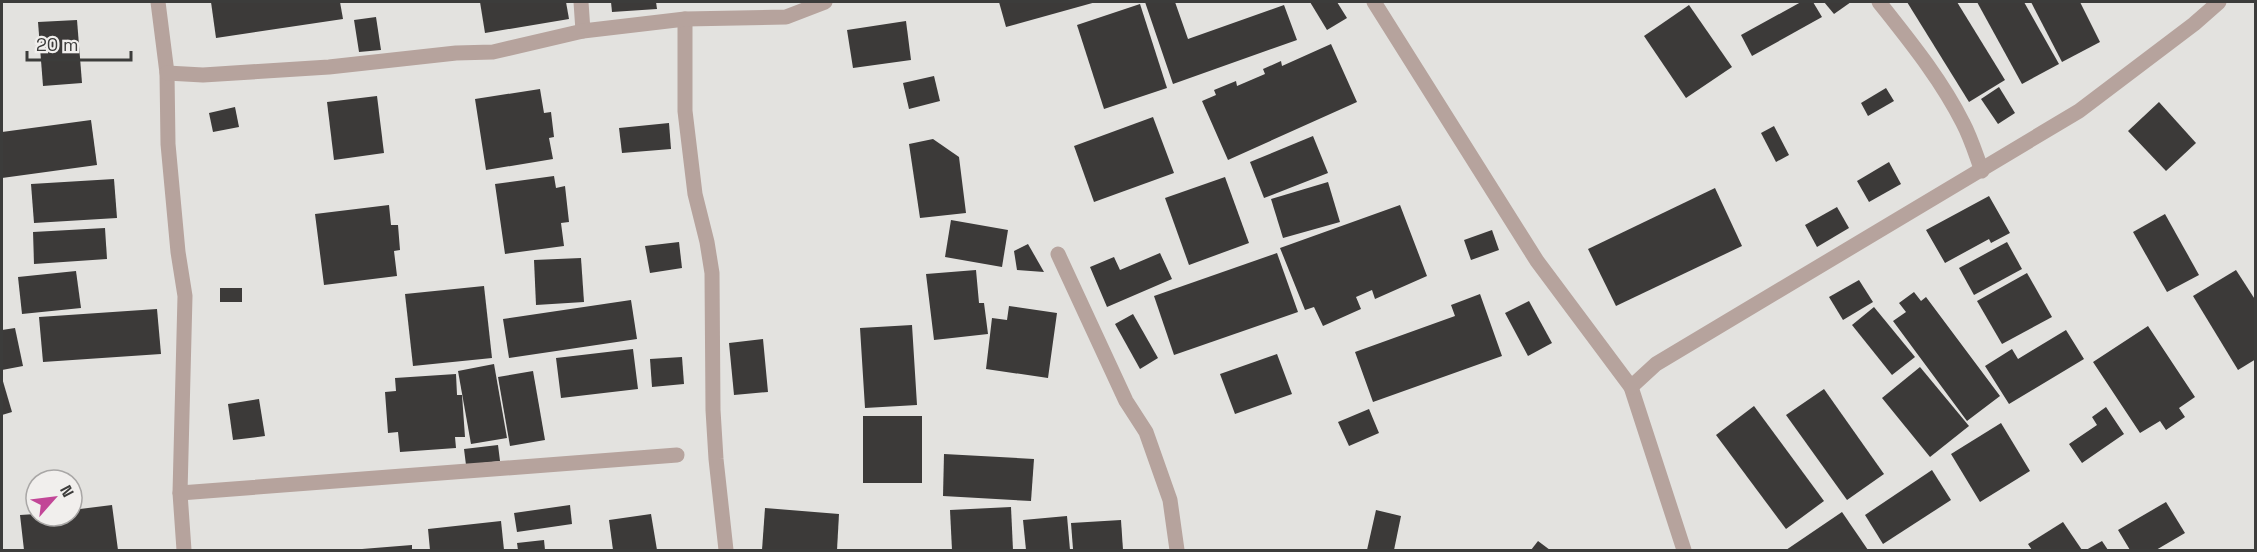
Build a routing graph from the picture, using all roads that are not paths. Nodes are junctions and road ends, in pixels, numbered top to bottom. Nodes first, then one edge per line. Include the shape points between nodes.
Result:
1 (158, 2) edge
2 (581, 2) edge
3 (825, 2) edge
4 (1374, 2) edge
5 (1879, 2) edge
6 (2219, 2) edge
7 (685, 19) junction
8 (583, 31) junction
9 (167, 73) junction
10 (1982, 171) junction
11 (1058, 254) dead end
12 (1631, 387) junction
13 (677, 455) dead end
14 (180, 493) junction
15 (184, 550) edge
16 (726, 550) edge
17 (1177, 550) edge
18 (1684, 550) edge

1 - 9 street
2 - 8 street
3 - 7 street via 786,17
4 - 12 street via 1537,261
5 - 10 street via 1947,95 1964,124
6 - 10 street via 2079,111
7 - 8 street
7 - 16 street via 685,111 695,194 712,273 713,410
8 - 9 street via 493,51 329,67 203,75
9 - 14 street via 168,144 185,296
10 - 12 street via 1656,364
11 - 17 street via 1126,401 1146,432 1170,500
12 - 18 street
13 - 14 street
14 - 15 street

